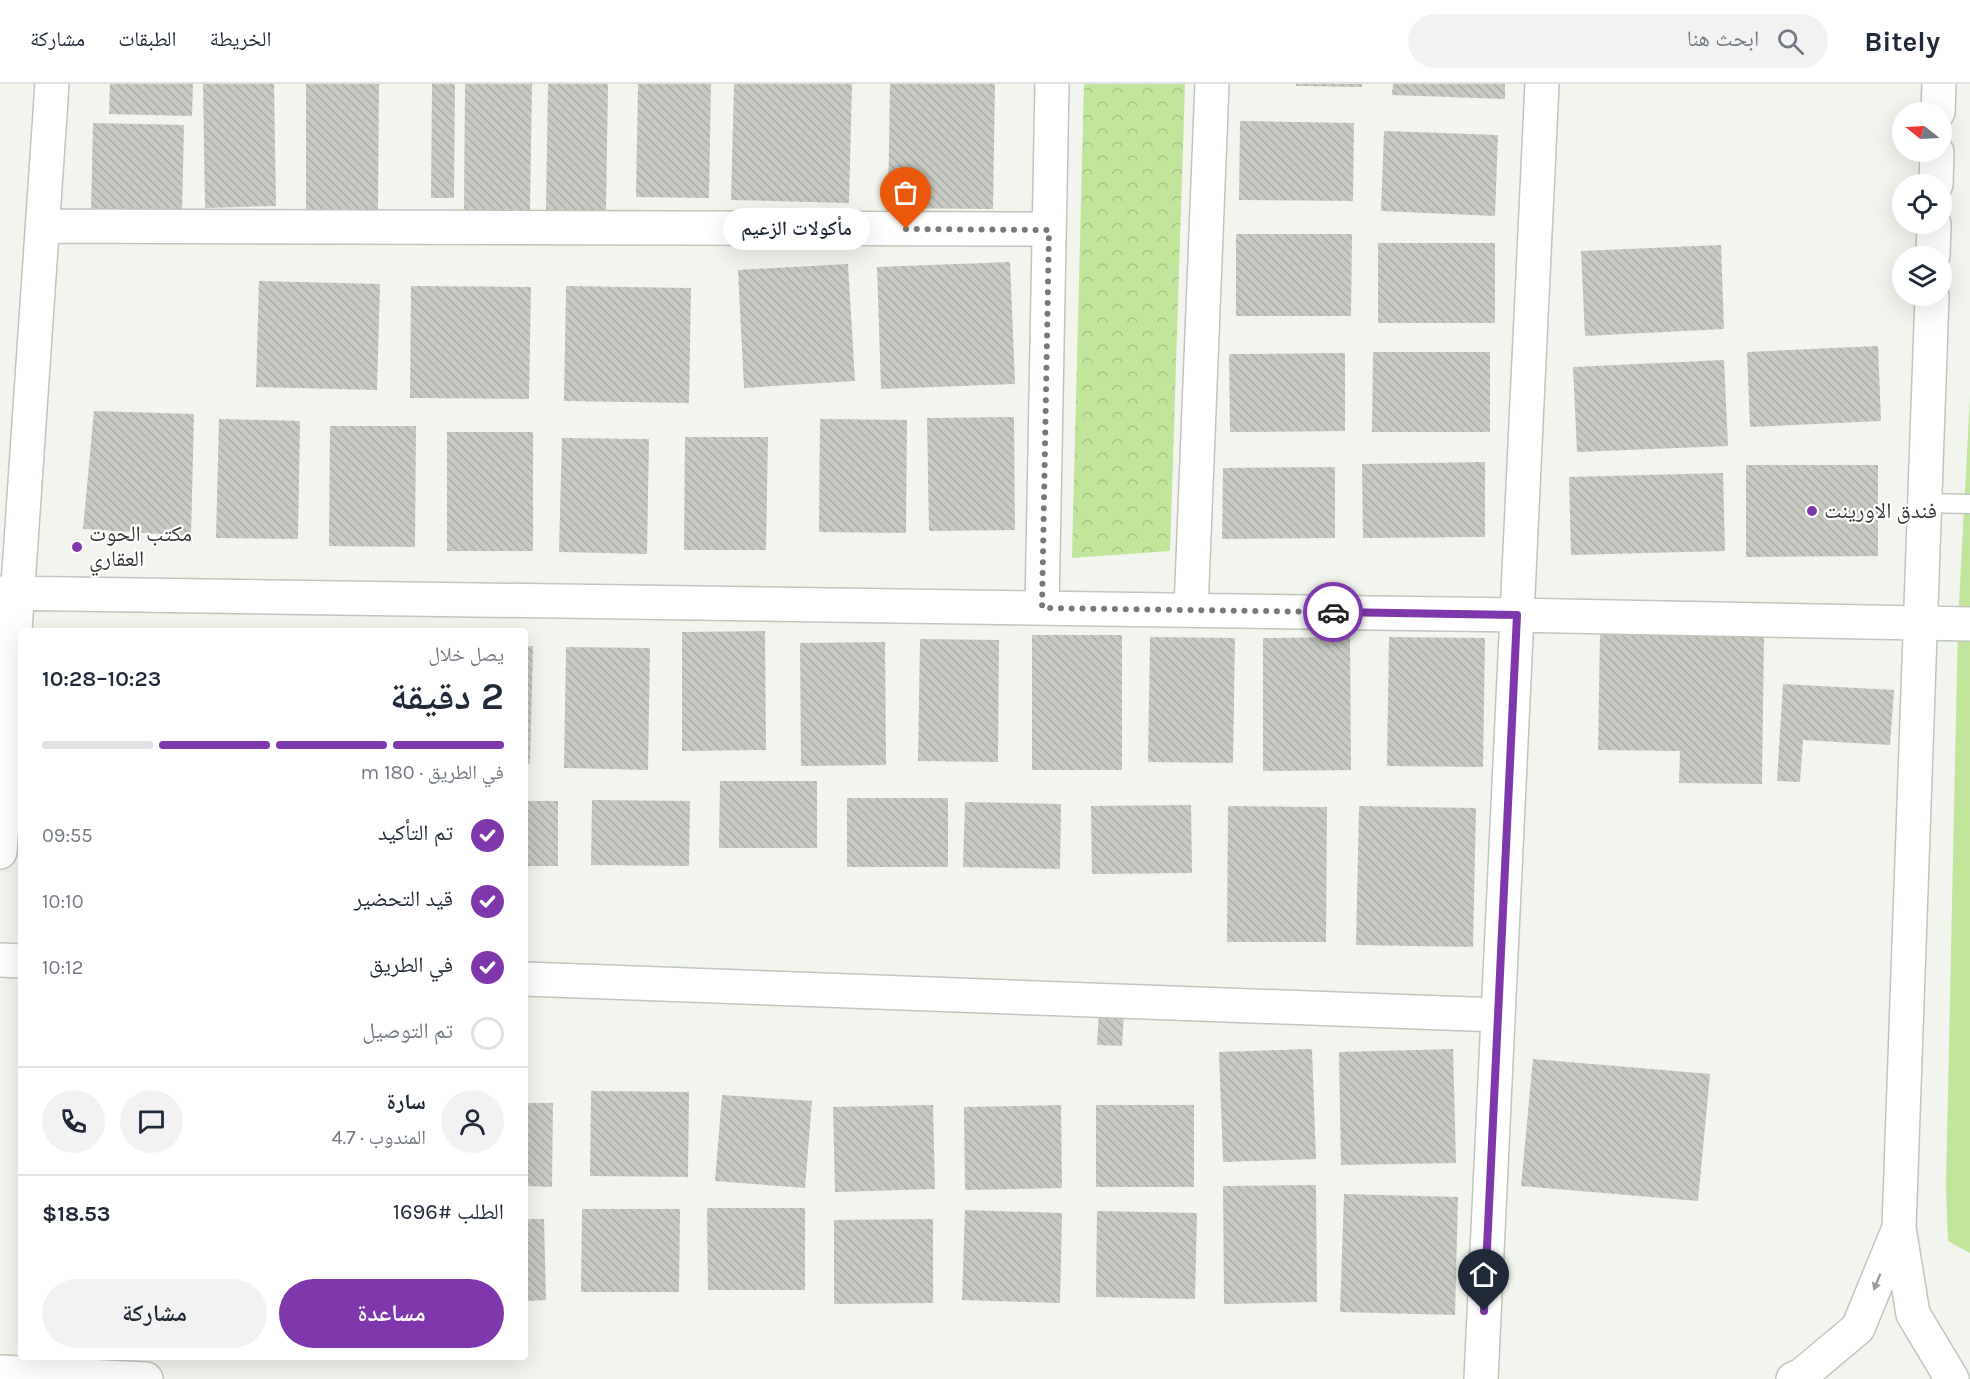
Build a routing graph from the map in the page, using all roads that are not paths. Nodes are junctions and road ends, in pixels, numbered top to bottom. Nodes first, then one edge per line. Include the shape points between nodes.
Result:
1 (52, 84) edge
2 (1052, 84) edge
3 (1212, 84) edge
4 (1542, 84) edge
5 (1939, 84) edge
6 (1938, 102) edge
7 (43, 226) junction
8 (1049, 230) junction
9 (1932, 306) edge
10 (1924, 503) junction
11 (1970, 504) edge
12 (9, 593) edge
13 (1042, 608) junction
14 (1191, 610) junction
15 (1517, 615) junction
16 (1920, 623) junction
17 (1970, 624) edge
18 (0, 852) edge
19 (0, 960) edge
20 (18, 960) edge
21 (528, 979) edge
22 (1498, 1015) junction
23 (1899, 1228) junction
24 (0, 1372) edge
25 (146, 1379) edge
26 (1481, 1379) edge
27 (1793, 1379) edge
28 (1952, 1379) edge

1 - 7 main road
2 - 8 main road
3 - 14 main road
4 - 15 main road
5 - 6 main road
7 - 8 main road
7 - 12 main road
8 - 13 main road
9 - 10 main road
10 - 11 lane
10 - 16 main road
12 - 13 main road
12 - 18 main road
13 - 14 main road
14 - 15 main road
15 - 16 main road
15 - 22 main road
16 - 17 main road
16 - 23 main road
19 - 20 main road
21 - 22 main road
22 - 26 main road
23 -> 27 main road via 1858,1328
23 - 28 main road via 1913,1314
24 - 25 main road

